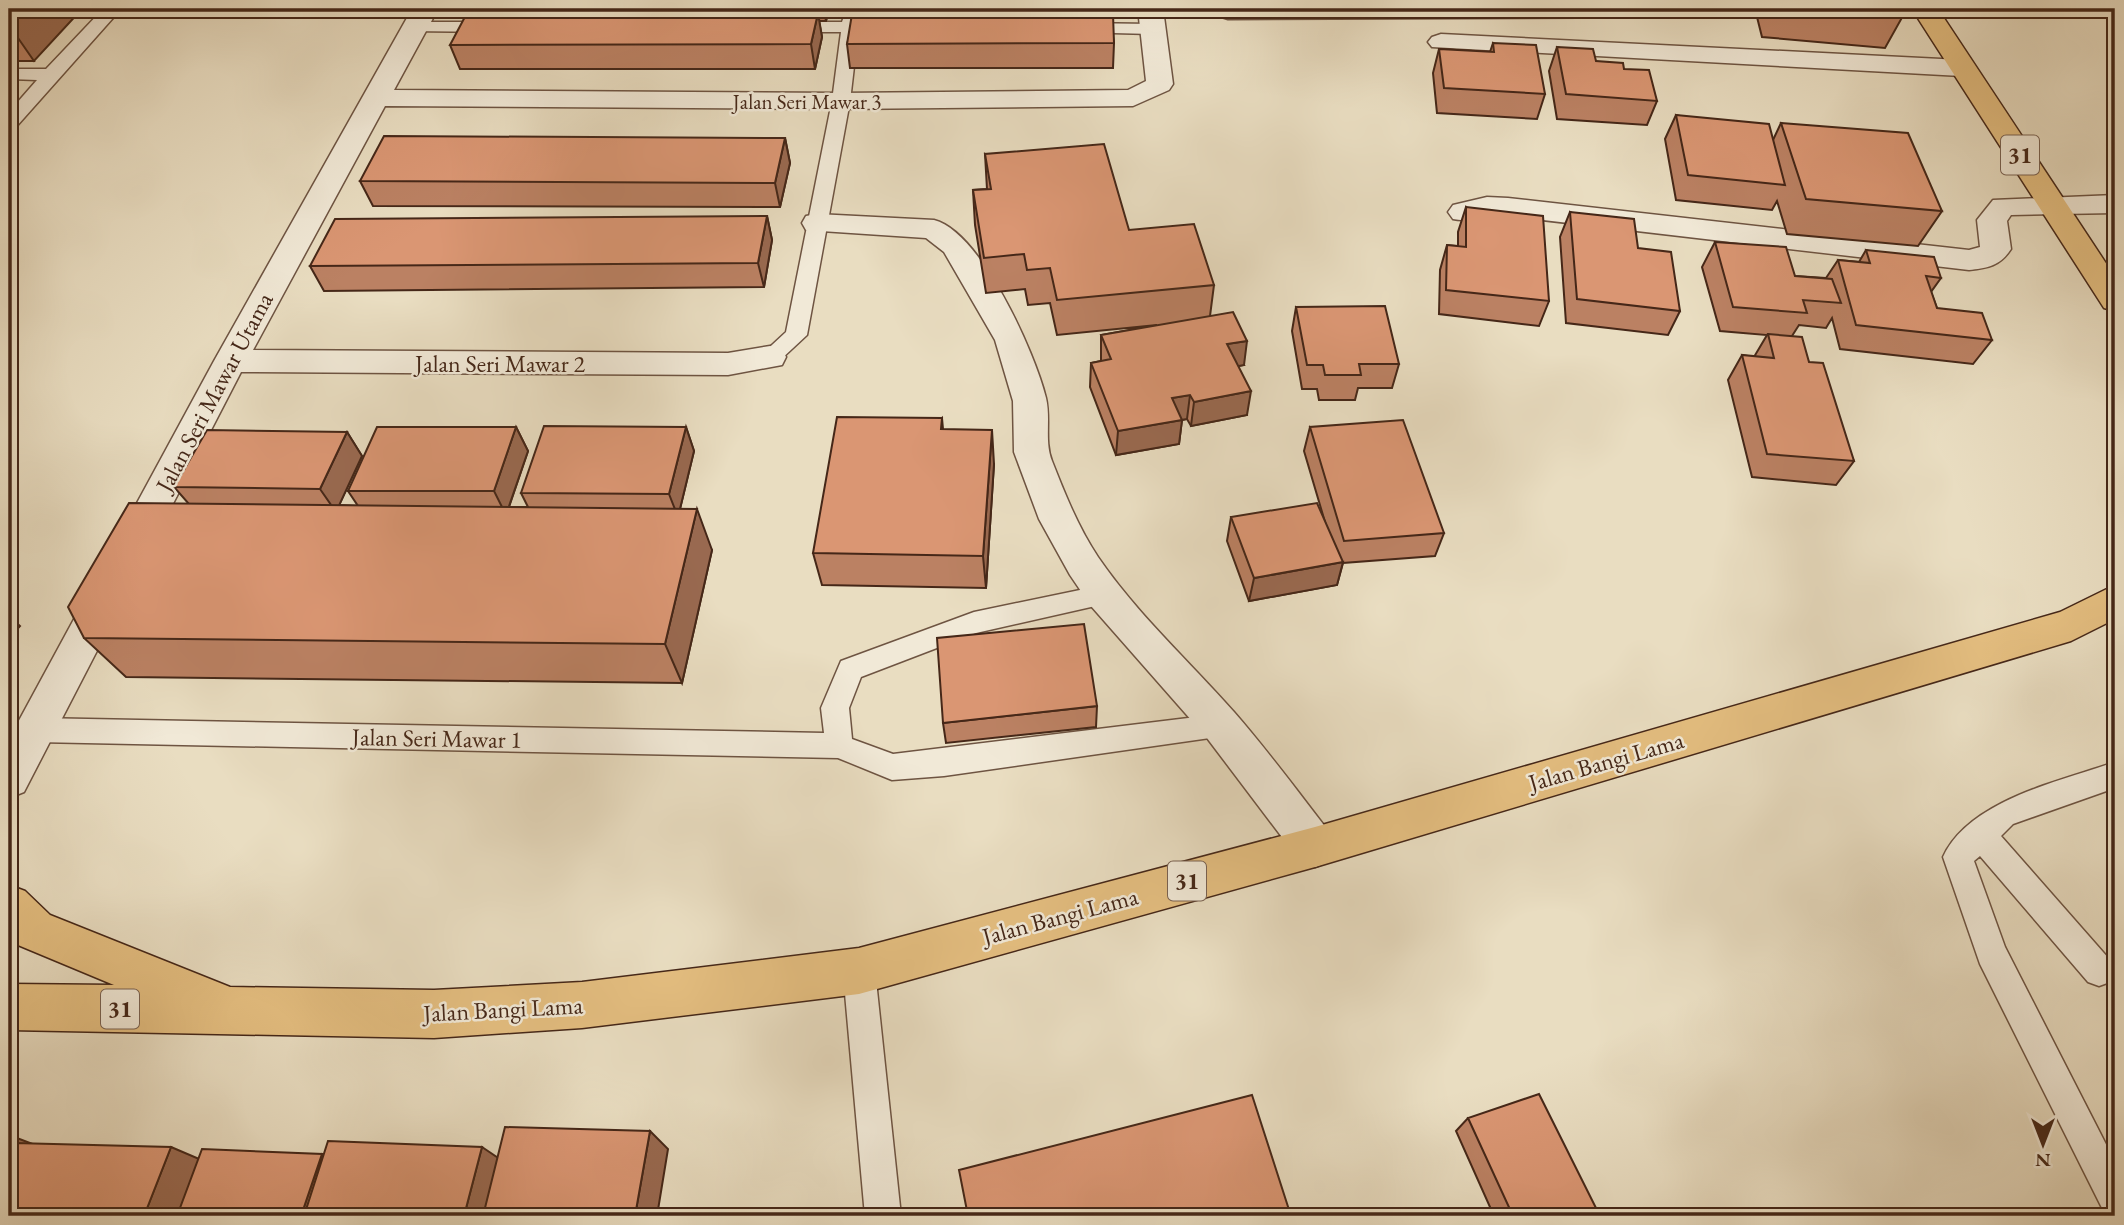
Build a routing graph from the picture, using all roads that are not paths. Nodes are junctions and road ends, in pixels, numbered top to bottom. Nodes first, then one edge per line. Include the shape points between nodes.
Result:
1 (112, 9) edge
2 (1221, 9) edge
3 (1693, 9) edge
4 (1925, 9) edge
5 (420, 18) edge
6 (851, 18) edge
7 (1151, 19) edge
8 (510, 27) edge
9 (768, 27) edge
10 (905, 27) edge
11 (1056, 28) edge
12 (1441, 42) dead end
13 (1961, 68) junction
14 (9, 74) edge
15 (51, 75) junction
16 (375, 98) junction
17 (841, 101) junction
18 (9, 123) edge
19 (2054, 204) junction
20 (2115, 204) edge
21 (1463, 212) edge
22 (817, 223) junction
23 (2115, 301) edge
24 (770, 357) joint
25 (229, 361) junction
26 (1104, 595) junction
27 (2115, 600) edge
28 (1221, 726) junction
29 (36, 730) junction
30 (839, 746) junction
31 (2115, 775) edge
32 (9, 779) edge
33 (1981, 835) junction
34 (1315, 847) junction
35 (9, 906) edge
36 (859, 971) junction
37 (2099, 971) dead end
38 (9, 1007) edge
39 (231, 1010) junction
40 (2115, 1198) edge
41 (883, 1216) edge

1 - 15 lane
2 - 3 street
4 - 13 main road, 31
5 - 8 lane
5 - 16 street, Jalan Seri Mawar Utama
6 - 9 lane
6 - 10 lane
6 - 17 lane
7 - 11 lane
7 - 17 street, Jalan Seri Mawar 3 via 1160,84 1133,98
12 - 13 street
13 - 19 main road, 31
14 - 15 lane
15 - 18 lane
16 - 17 street, Jalan Seri Mawar 3
16 - 25 street, Jalan Seri Mawar Utama
17 - 22 lane
19 - 20 street
19 - 21 street via 2003,206 1992,220 1996,249 1987,258 1969,260 1508,207
19 - 23 main road, 31
22 - 24 lane via 796,335
22 - 26 street via 934,229 956,246 1011,340 1030,401 1031,452 1057,519
24 - 25 street, Jalan Seri Mawar 2 via 727,364
25 - 29 street, Jalan Seri Mawar Utama
26 - 28 street
26 - 30 lane via 974,623 851,669 835,708
27 - 34 main road, Jalan Bangi Lama / 31 via 2071,625
28 - 30 lane via 892,767
28 - 34 street
29 - 30 lane, Jalan Seri Mawar 1
29 - 32 street, Jalan Seri Mawar Utama
31 - 33 lane via 2003,814
33 - 37 lane
33 - 40 lane via 1958,857 1991,953
34 - 36 main road, Jalan Bangi Lama / 31
35 - 39 main road via 34,929
36 - 39 main road, Jalan Bangi Lama / 31 via 582,1005 434,1014
36 - 41 lane
38 - 39 main road, Jalan Bangi Lama / 31

